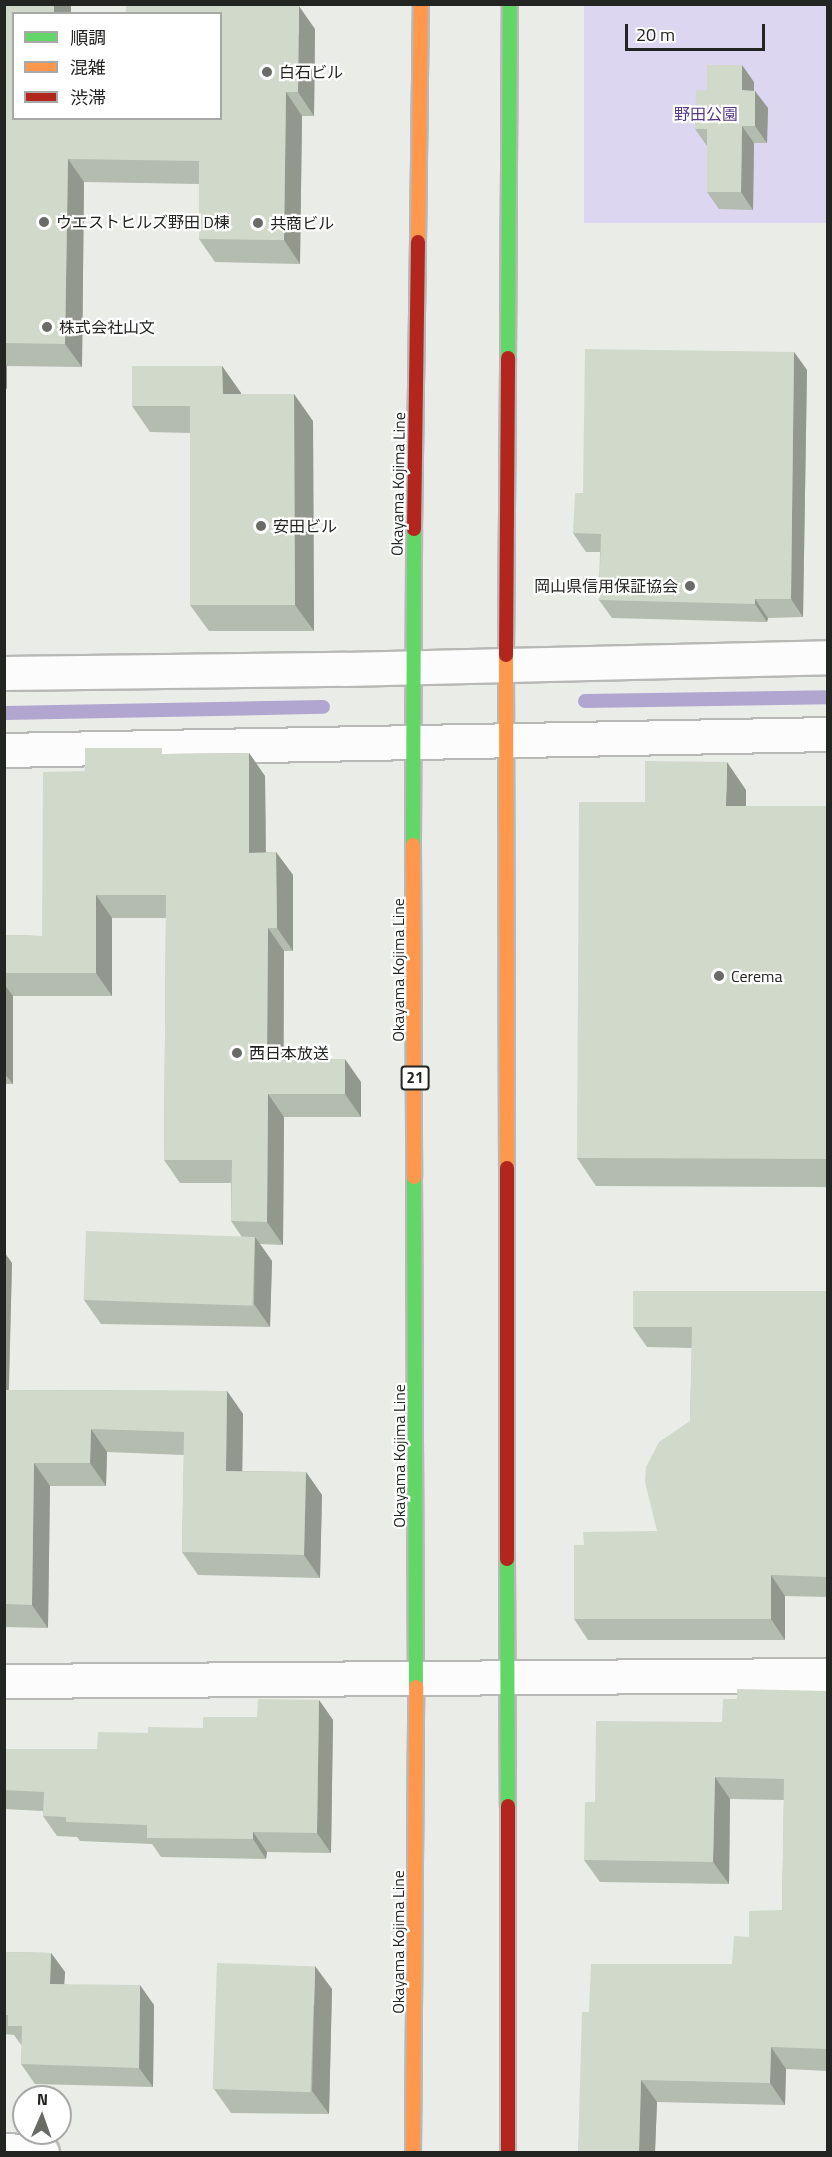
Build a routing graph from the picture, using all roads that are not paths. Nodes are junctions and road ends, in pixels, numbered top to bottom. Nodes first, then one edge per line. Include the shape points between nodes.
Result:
1 (421, 4) edge
2 (510, 4) edge
3 (828, 657) edge
4 (506, 665) junction
5 (412, 667) junction
6 (4, 673) edge
7 (828, 734) edge
8 (507, 740) junction
9 (415, 743) junction
10 (4, 750) edge
11 (828, 1675) edge
12 (508, 1676) junction
13 (416, 1677) junction
14 (4, 1681) edge
15 (4, 2150) edge
16 (42, 2152) edge
17 (413, 2152) edge
18 (508, 2152) edge

1 - 5 main road, Okayama Kojima Line / 21
2 - 4 main road
3 - 4 street
4 - 5 street
4 - 8 main road
5 - 6 street
5 - 9 main road, Okayama Kojima Line / 21
7 - 8 street
8 - 9 street
8 - 12 main road
9 - 10 street
9 - 13 main road, Okayama Kojima Line / 21
11 - 12 street
12 - 13 street
12 - 18 main road
13 - 14 street
13 - 17 main road, Okayama Kojima Line / 21
15 - 16 street

